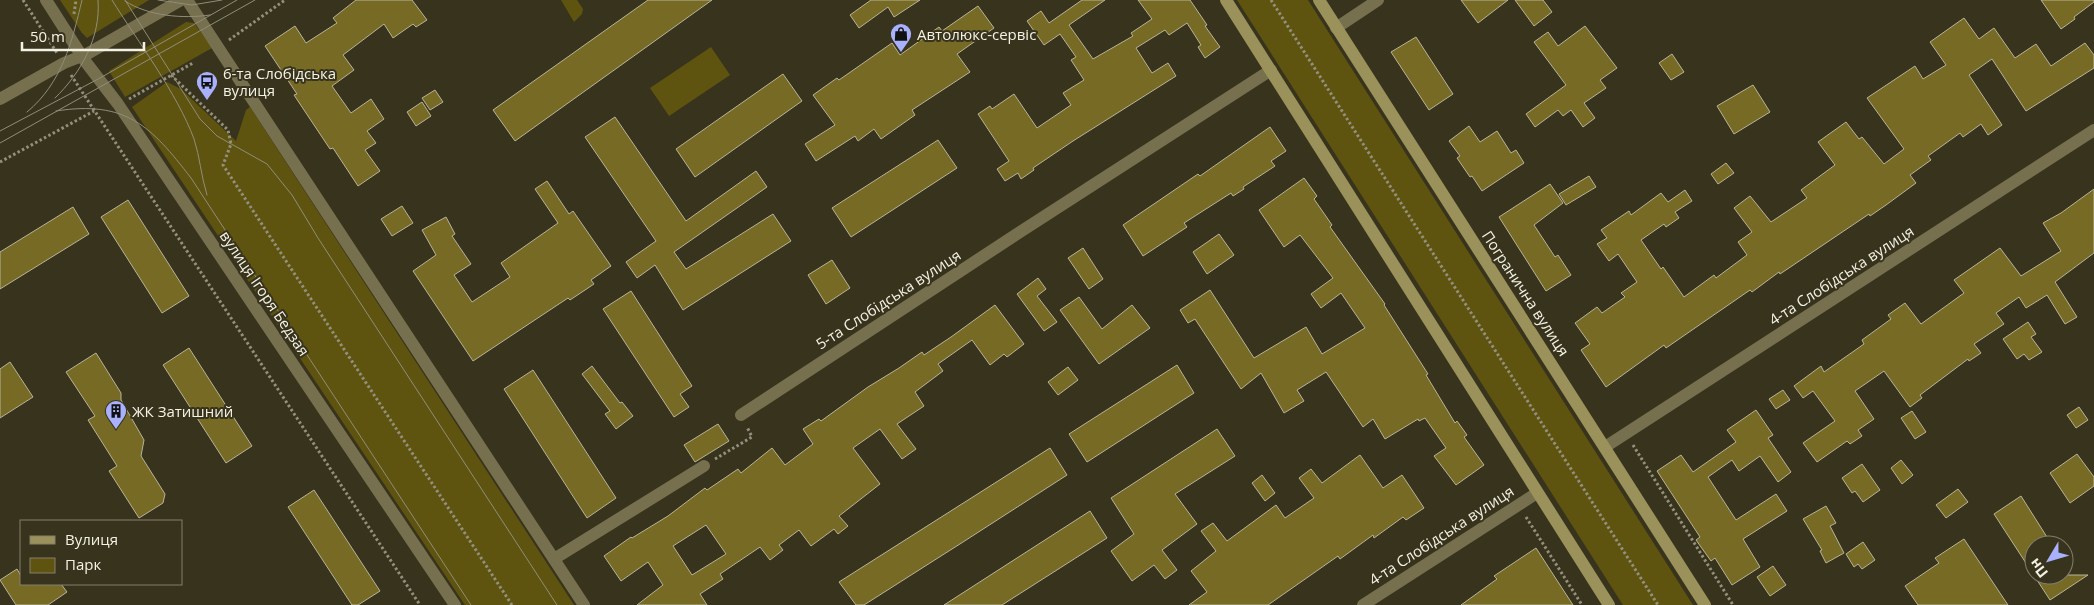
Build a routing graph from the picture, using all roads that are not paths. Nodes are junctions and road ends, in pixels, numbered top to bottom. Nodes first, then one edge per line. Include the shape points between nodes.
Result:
1 (46, 0) edge
2 (181, 0) edge
3 (188, 0) edge
4 (1226, 0) edge
5 (1319, 0) edge
6 (1378, 0) edge
7 (1336, 28) junction
8 (82, 56) junction
9 (1271, 70) junction
10 (0, 99) edge
11 (2094, 130) edge
12 (741, 415) road end
13 (1605, 447) junction
14 (704, 466) road end
15 (1537, 493) junction
16 (554, 559) junction
17 (454, 605) edge
18 (584, 605) edge
19 (1363, 605) edge
20 (1608, 605) edge
21 (1705, 605) edge

1 - 8 street, вулиця Ігоря Бедзая
2 - 8 street
3 - 16 street
4 - 9 main road
5 - 7 main road, Погранична вулиця
6 - 7 street
7 - 13 main road, Погранична вулиця
8 - 10 street
8 - 17 street, вулиця Ігоря Бедзая via 118,104
9 - 12 street, 5-та Слобідська вулиця
9 - 15 main road
11 - 13 street, 4-та Слобідська вулиця
13 - 21 main road, Погранична вулиця
14 - 16 street
15 - 19 street, 4-та Слобідська вулиця
15 - 20 main road
16 - 18 street

